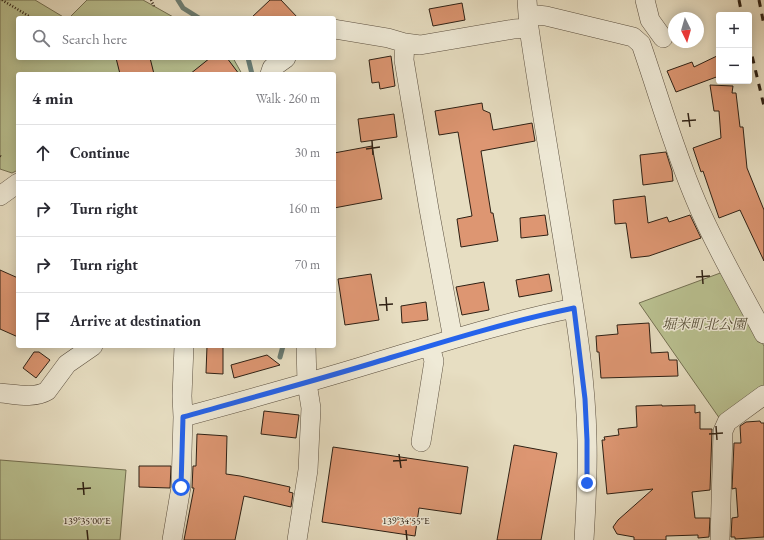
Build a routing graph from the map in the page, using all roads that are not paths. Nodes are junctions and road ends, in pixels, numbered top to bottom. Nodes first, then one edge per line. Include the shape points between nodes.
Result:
1 (645, 0) edge
2 (528, 14) edge
3 (336, 29) edge
4 (663, 38) dead end
5 (405, 43) junction
6 (283, 60) edge
7 (271, 72) edge
8 (16, 184) edge
9 (0, 196) edge
10 (574, 308) junction
11 (764, 334) edge
12 (453, 339) junction
13 (430, 346) junction
14 (89, 348) edge
15 (184, 348) edge
16 (306, 348) edge
17 (307, 383) junction
18 (0, 393) edge
19 (764, 395) edge
20 (183, 417) junction
21 (421, 442) dead end
22 (172, 540) edge
23 (297, 540) edge
24 (584, 540) edge
25 (720, 540) edge

1 - 4 street via 650,20
2 - 5 street via 514,29 420,45
2 - 10 street
2 - 11 street via 633,37 641,44 696,201
3 - 5 street
5 - 12 street via 404,60
6 - 7 street
8 - 9 street
10 - 12 street
10 - 24 street via 585,399 587,440
12 - 13 street
13 - 17 street
13 - 21 street via 434,361
14 - 18 street via 67,364 42,394
15 - 20 street
16 - 17 street
17 - 20 street
17 - 23 street via 311,408 308,470
19 - 25 street via 727,422 723,431
20 - 22 street via 181,487

